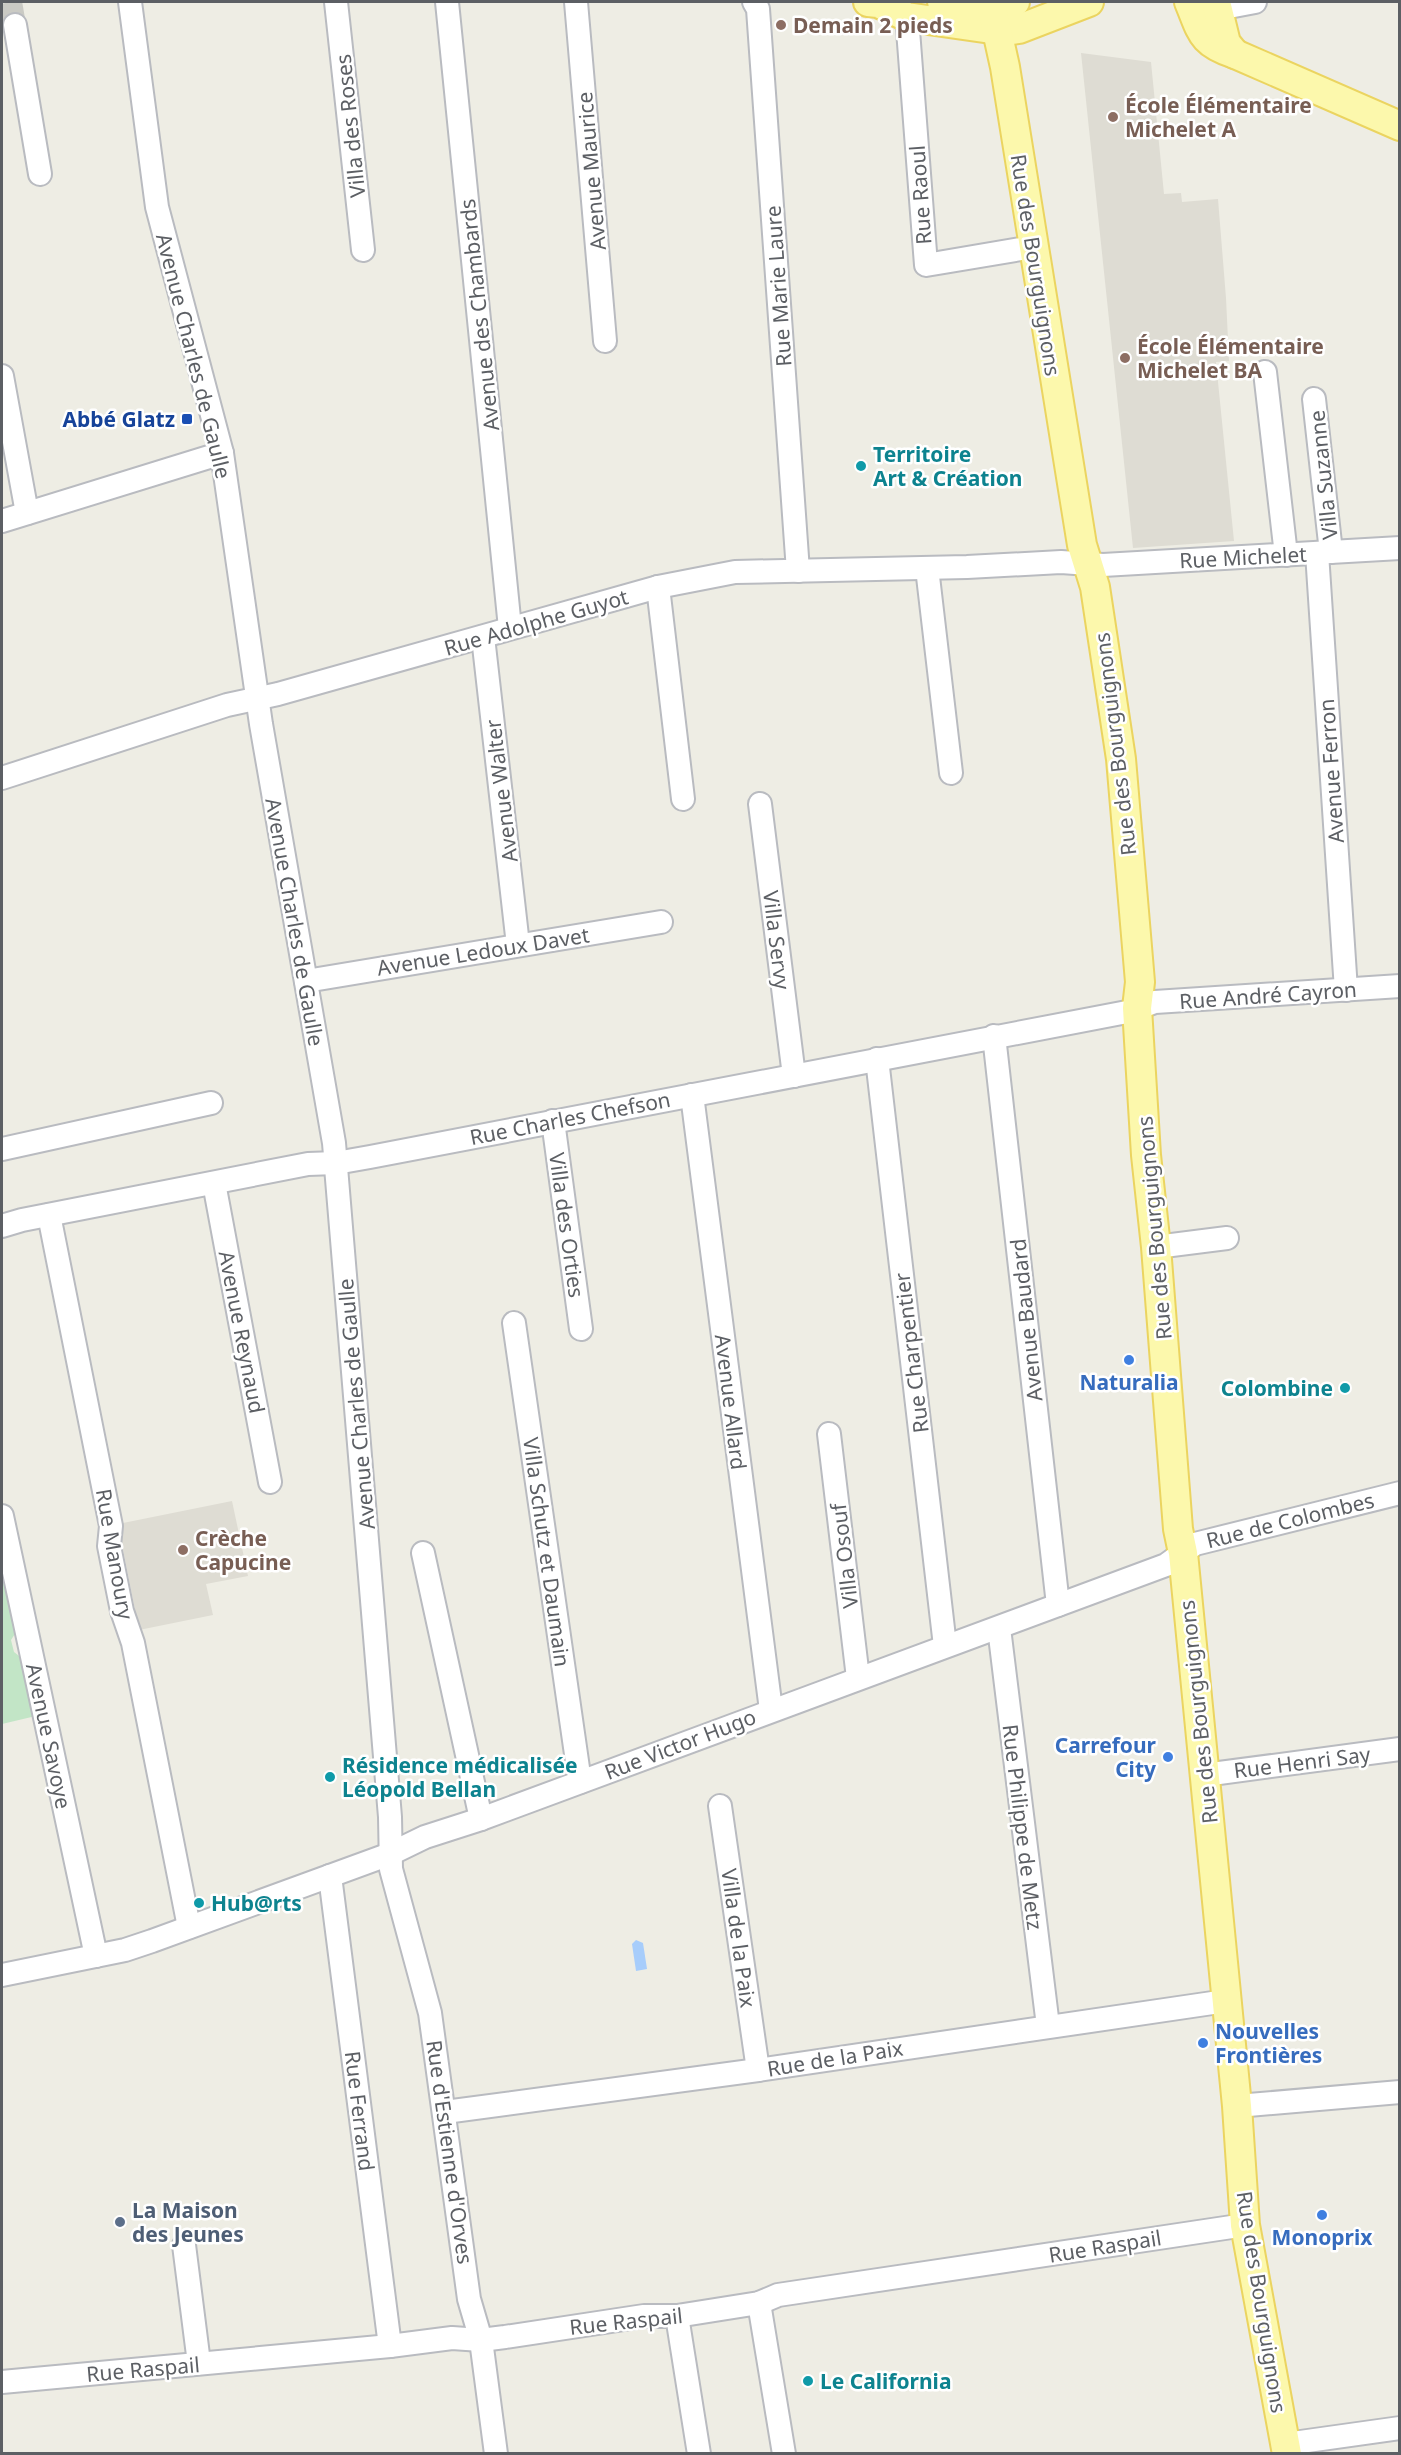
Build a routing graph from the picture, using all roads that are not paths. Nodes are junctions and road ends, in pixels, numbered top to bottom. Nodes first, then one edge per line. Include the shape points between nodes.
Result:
1 (130, 2) edge
2 (336, 2) edge
3 (447, 2) edge
4 (576, 2) edge
5 (754, 2) edge
6 (942, 2) edge
7 (1086, 2) edge
8 (1189, 2) edge
9 (1255, 2) edge
10 (889, 5) edge
11 (1217, 5) edge
12 (1002, 13) edge
13 (15, 25) tunnel mouth
14 (1236, 54) junction
15 (1400, 126) edge
16 (40, 174) dead end
17 (1033, 247) junction
18 (363, 250) dead end
19 (605, 341) dead end
20 (1265, 372) dead end
21 (2, 376) edge
22 (1314, 399) dead end
23 (222, 453) junction
24 (27, 513) junction
25 (2, 521) edge
26 (1400, 548) edge
27 (1324, 553) junction
28 (1286, 555) junction
29 (1087, 564) junction
30 (927, 568) junction
31 (798, 571) junction
32 (658, 587) junction
33 (510, 628) junction
34 (483, 637) junction
35 (257, 699) junction
36 (951, 773) dead end
37 (2, 778) edge
38 (683, 799) dead end
39 (760, 804) dead end
40 (661, 921) dead end
41 (518, 945) junction
42 (306, 981) junction
43 (1400, 986) edge
44 (1346, 990) junction
45 (1137, 1008) junction
46 (994, 1036) junction
47 (877, 1059) junction
48 (794, 1076) junction
49 (692, 1095) junction
50 (211, 1103) dead end
51 (553, 1121) junction
52 (2, 1149) edge
53 (336, 1163) junction
54 (214, 1183) junction
55 (49, 1215) junction
56 (2, 1224) edge
57 (1227, 1238) dead end
58 (1156, 1247) junction
59 (513, 1323) dead end
60 (581, 1329) dead end
61 (830, 1434) dead end
62 (270, 1482) dead end
63 (1400, 1493) edge
64 (2, 1516) edge
65 (423, 1553) dead end
66 (1183, 1553) junction
67 (1058, 1605) junction
68 (999, 1628) junction
69 (945, 1646) junction
70 (858, 1678) junction
71 (771, 1710) junction
72 (1400, 1749) edge
73 (1204, 1775) junction
74 (580, 1782) junction
75 (720, 1806) dead end
76 (481, 1819) junction
77 (390, 1854) junction
78 (330, 1876) junction
79 (189, 1928) junction
80 (96, 1956) junction
81 (2, 1975) edge
82 (1226, 2001) junction
83 (1048, 2026) junction
84 (758, 2070) junction
85 (1400, 2092) edge
86 (1238, 2106) junction
87 (444, 2112) junction
88 (1245, 2225) junction
89 (184, 2245) dead end
90 (759, 2303) junction
91 (677, 2316) junction
92 (481, 2340) junction
93 (390, 2346) junction
94 (200, 2363) junction
95 (2, 2382) edge
96 (1400, 2428) edge
97 (1286, 2449) edge
98 (496, 2454) edge
99 (699, 2454) edge
100 (784, 2454) edge

1 - 23 street, Avenue Charles de Gaulle via 157,207
2 - 18 street, Villa des Roses
3 - 33 street, Avenue des Chambards
4 - 19 street, Avenue Maurice
5 - 31 street, Rue Marie Laure via 758,9
6 - 12 main road
7 - 12 main road via 1019,29
8 - 14 main road via 1207,40 1214,47
9 - 11 street
10 - 12 main road
10 - 17 street, Rue Raoul via 926,265
11 - 14 main road via 1226,43
12 - 17 main road, Rue des Bourguignons
13 - 16 street
14 - 15 main road
17 - 29 main road, Rue des Bourguignons
20 - 28 street
21 - 24 street
22 - 27 street, Villa Suzanne
23 - 24 street
23 - 35 street, Avenue Charles de Gaulle
24 - 25 street
26 - 27 street, Rue Michelet
27 - 28 street, Rue Michelet
27 - 44 street, Avenue Ferron
28 - 29 street, Rue Michelet
29 - 30 street, Rue Adolphe Guyot via 1070,561
29 - 45 main road, Rue des Bourguignons via 1095,587 1121,759 1140,982
30 - 31 street, Rue Adolphe Guyot
30 - 36 street
31 - 32 street, Rue Adolphe Guyot via 735,572
32 - 33 street, Rue Adolphe Guyot
32 - 38 street
33 - 34 street, Rue Adolphe Guyot
34 - 35 street, Rue Adolphe Guyot
34 - 41 street, Avenue Walter
35 - 37 street, Rue Adolphe Guyot
35 - 42 street, Avenue Charles de Gaulle
39 - 48 street, Villa Servy
40 - 41 street, Avenue Ledoux Davet
41 - 42 street, Avenue Ledoux Davet
42 - 53 street, Avenue Charles de Gaulle
43 - 44 street, Rue André Cayron
44 - 45 street, Rue André Cayron via 1155,1002
45 - 46 street, Rue Charles Chefson
45 - 58 main road, Rue des Bourguignons
46 - 47 street, Rue Charles Chefson
46 - 67 street, Avenue Baudard
47 - 48 street, Rue Charles Chefson
47 - 69 street, Rue Charpentier
48 - 49 street, Rue Charles Chefson
49 - 51 street, Rue Charles Chefson
49 - 71 street, Avenue Allard
50 - 52 street
51 - 53 street, Rue Charles Chefson
51 - 60 street, Villa des Orties
53 - 54 street, Rue Charles Chefson via 308,1164
53 - 77 street, Avenue Charles de Gaulle
54 - 55 street, Rue Charles Chefson
54 - 62 street, Avenue Reynaud
55 - 56 street, Rue Charles Chefson
55 - 79 street, Rue Manoury via 111,1526 109,1546 123,1617 133,1643
57 - 58 street
58 - 66 main road, Rue des Bourguignons
59 - 74 street, Villa Schutz et Daumain
61 - 70 street, Villa Osouf
63 - 66 street, Rue de Colombes via 1195,1544
64 - 80 street, Avenue Savoye
65 - 76 street
66 - 67 street, Rue Victor Hugo via 1166,1565
66 - 73 main road, Rue des Bourguignons
67 - 68 street, Rue Victor Hugo
68 - 69 street, Rue Victor Hugo
68 - 83 street, Rue Philippe de Metz
69 - 70 street, Rue Victor Hugo
70 - 71 street, Rue Victor Hugo
71 - 74 street, Rue Victor Hugo
72 - 73 street, Rue Henri Say
73 - 82 main road, Rue des Bourguignons
74 - 76 street, Rue Victor Hugo
75 - 84 street, Villa de la Paix
76 - 77 street, Rue Victor Hugo via 425,1837
77 - 78 street, Rue Victor Hugo
77 - 87 street, Rue d'Estienne d'Orves via 427,1997
78 - 79 street, Rue Victor Hugo
78 - 93 street, Rue Ferrand
79 - 80 street, Rue Victor Hugo
80 - 81 street, Rue Victor Hugo
82 - 83 street, Rue de la Paix
82 - 86 main road, Rue des Bourguignons
83 - 84 street, Rue de la Paix
84 - 87 street, Rue de la Paix
85 - 86 street
86 - 88 main road, Rue des Bourguignons
87 - 92 street, Rue d'Estienne d'Orves via 469,2299
88 - 90 street, Rue Raspail via 778,2295
88 - 97 main road, Rue des Bourguignons
89 - 94 street
90 - 91 street, Rue Raspail
90 - 100 street
91 - 92 street, Rue Raspail via 644,2316
91 - 99 street
92 - 93 street, Rue Raspail via 452,2338
92 - 98 street, Rue d'Estienne d'Orves
93 - 94 street, Rue Raspail
94 - 95 street, Rue Raspail
96 - 97 street

